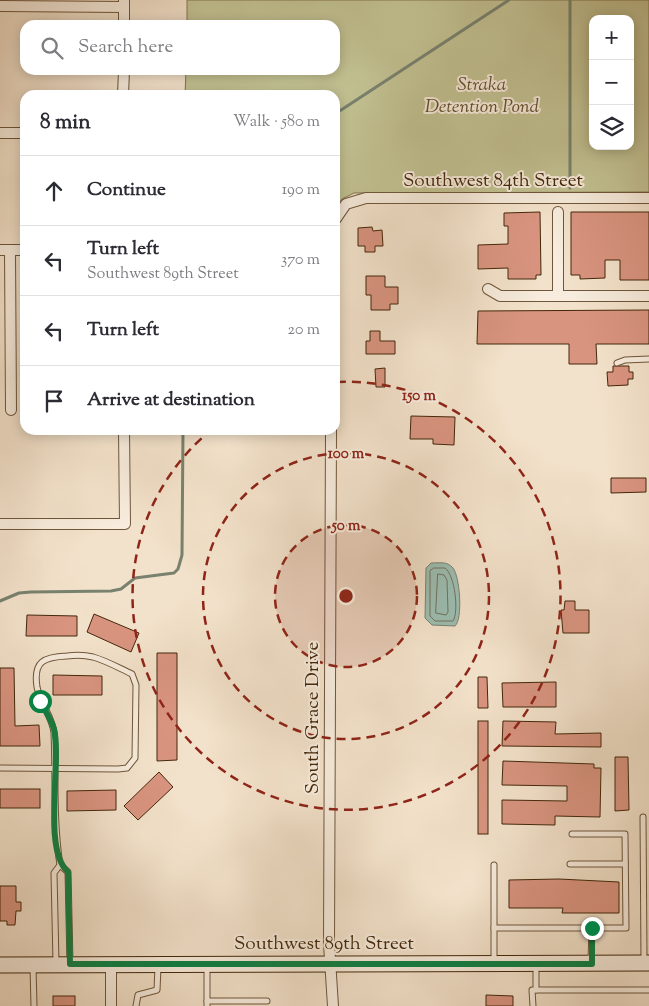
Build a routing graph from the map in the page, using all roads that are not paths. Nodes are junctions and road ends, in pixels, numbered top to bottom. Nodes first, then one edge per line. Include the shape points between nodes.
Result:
1 (124, 3) edge
2 (0, 6) edge
3 (124, 20) edge
4 (124, 75) edge
5 (123, 90) edge
6 (0, 133) edge
7 (20, 133) edge
8 (649, 198) edge
9 (340, 211) edge
10 (558, 212) dead end
11 (5, 250) edge
12 (20, 250) edge
13 (488, 289) dead end
14 (558, 296) junction
15 (649, 296) edge
16 (649, 360) edge
17 (617, 363) dead end
18 (11, 410) dead end
19 (124, 435) edge
20 (331, 435) edge
21 (0, 524) edge
22 (0, 768) edge
23 (54, 768) junction
24 (643, 817) dead end
25 (572, 834) dead end
26 (570, 864) dead end
27 (625, 864) junction
28 (494, 865) dead end
29 (60, 866) junction
30 (494, 928) junction
31 (592, 928) junction
32 (33, 964) junction
33 (63, 964) junction
34 (111, 964) junction
35 (158, 964) junction
36 (207, 964) junction
37 (331, 964) junction
38 (494, 964) junction
39 (536, 964) junction
40 (592, 964) junction
41 (647, 964) edge
42 (0, 965) edge
43 (536, 990) junction
44 (649, 990) edge
45 (267, 1001) dead end
46 (207, 1003) edge
47 (34, 1006) edge
48 (112, 1006) edge
49 (136, 1006) edge
50 (333, 1006) edge
51 (533, 1006) edge

1 - 2 street
1 - 3 street
4 - 5 street
6 - 7 street
8 - 9 street, Southwest 84th Street via 366,198 352,201
10 - 14 street
11 - 12 street
11 - 18 street
13 - 14 street via 500,296
14 - 15 street
16 - 17 lane
19 - 21 street via 124,524
20 - 37 street, South Grace Drive
22 - 23 lane
23 - 23 lane via 54,730 40,701 37,684 37,669 42,660 50,657 92,657 132,674 136,685 133,763 118,769
23 - 29 lane via 55,828
24 - 41 lane
25 - 27 lane via 625,834
26 - 27 lane
27 - 31 lane via 626,928
28 - 30 lane
29 - 33 lane via 54,873
29 - 33 lane via 68,872
30 - 31 lane
30 - 38 lane
31 - 40 lane
32 - 33 main road, Southwest 89th Street
32 - 42 main road, Southwest 89th Street
32 - 47 lane
33 - 34 main road, Southwest 89th Street
34 - 35 main road, Southwest 89th Street
34 - 48 street
35 - 36 main road, Southwest 89th Street
35 - 49 lane via 157,990 138,995
36 - 37 main road, Southwest 89th Street
36 - 46 lane
37 - 38 main road, Southwest 89th Street
37 - 50 street, South Grace Drive
38 - 39 main road, Southwest 89th Street
39 - 40 main road, Southwest 89th Street
39 - 43 lane
40 - 41 main road, Southwest 89th Street
43 - 44 lane
43 - 51 lane via 532,990
45 - 46 lane

